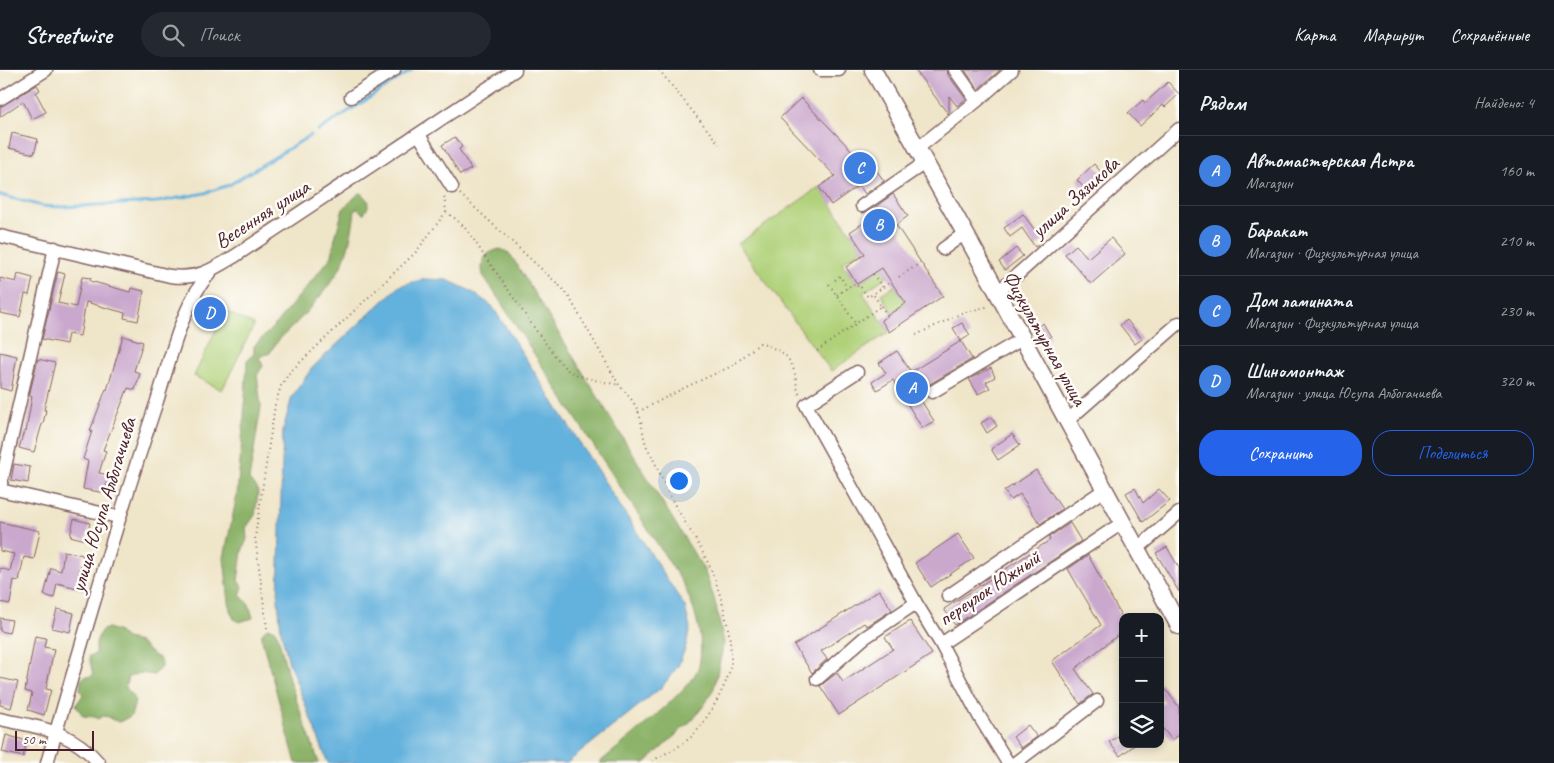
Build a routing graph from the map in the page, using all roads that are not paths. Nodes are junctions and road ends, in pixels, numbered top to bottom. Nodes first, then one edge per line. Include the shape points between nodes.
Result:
1 (46, 70) edge
2 (394, 70) edge
3 (516, 70) edge
4 (820, 70) edge
5 (839, 70) edge
6 (873, 70) edge
7 (955, 70) edge
8 (1012, 70) edge
9 (351, 97) dead end
10 (0, 99) edge
11 (977, 100) junction
12 (1179, 129) edge
13 (419, 134) junction
14 (922, 155) junction
15 (452, 186) road end
16 (862, 206) dead end
17 (965, 232) junction
18 (0, 236) edge
19 (55, 248) junction
20 (943, 249) dead end
21 (215, 268) junction
22 (1000, 298) junction
23 (1179, 323) edge
24 (1022, 339) junction
25 (857, 372) dead end
26 (932, 392) dead end
27 (1067, 421) junction
28 (0, 489) edge
29 (1104, 490) junction
30 (1179, 513) edge
31 (118, 517) junction
32 (1122, 523) junction
33 (1137, 549) junction
34 (948, 596) dead end
35 (916, 603) junction
36 (1179, 626) edge
37 (942, 644) junction
38 (817, 679) dead end
39 (1097, 701) dead end
40 (0, 719) edge
41 (56, 732) junction
42 (47, 763) edge
43 (99, 763) edge
44 (1008, 763) edge
45 (1015, 763) edge

1 - 10 street
2 - 9 street
3 - 13 street, Весенняя улица
4 - 5 street
6 - 14 main road, Физкультурная улица
7 - 11 street
8 - 11 street
11 - 14 street
12 - 22 street, улица Зязикова
13 - 15 street
13 - 21 street, Весенняя улица
14 - 16 street
14 - 17 main road, Физкультурная улица
17 - 20 street
17 - 22 main road, Физкультурная улица
18 - 19 street, Весенняя улица
19 - 21 street, Весенняя улица via 180,278 193,277
19 - 28 street
21 - 31 street, улица Юсупа Албогачиева via 200,284 188,308
22 - 24 main road, Физкультурная улица
23 - 27 street
24 - 26 street
24 - 27 main road, Физкультурная улица
25 - 35 street via 806,405
27 - 29 main road, Физкультурная улица
28 - 31 street
29 - 32 main road, Физкультурная улица
29 - 34 street
30 - 33 street
31 - 41 street, улица Юсупа Албогачиева
32 - 33 main road, Физкультурная улица
32 - 37 street, переулок Южный
33 - 36 main road, Физкультурная улица
35 - 37 street
35 - 38 street via 864,638
37 - 44 street, переулок Южный via 979,716
39 - 45 street
40 - 41 street
41 - 42 street, улица Юсупа Албогачиева
41 - 43 street via 74,740

